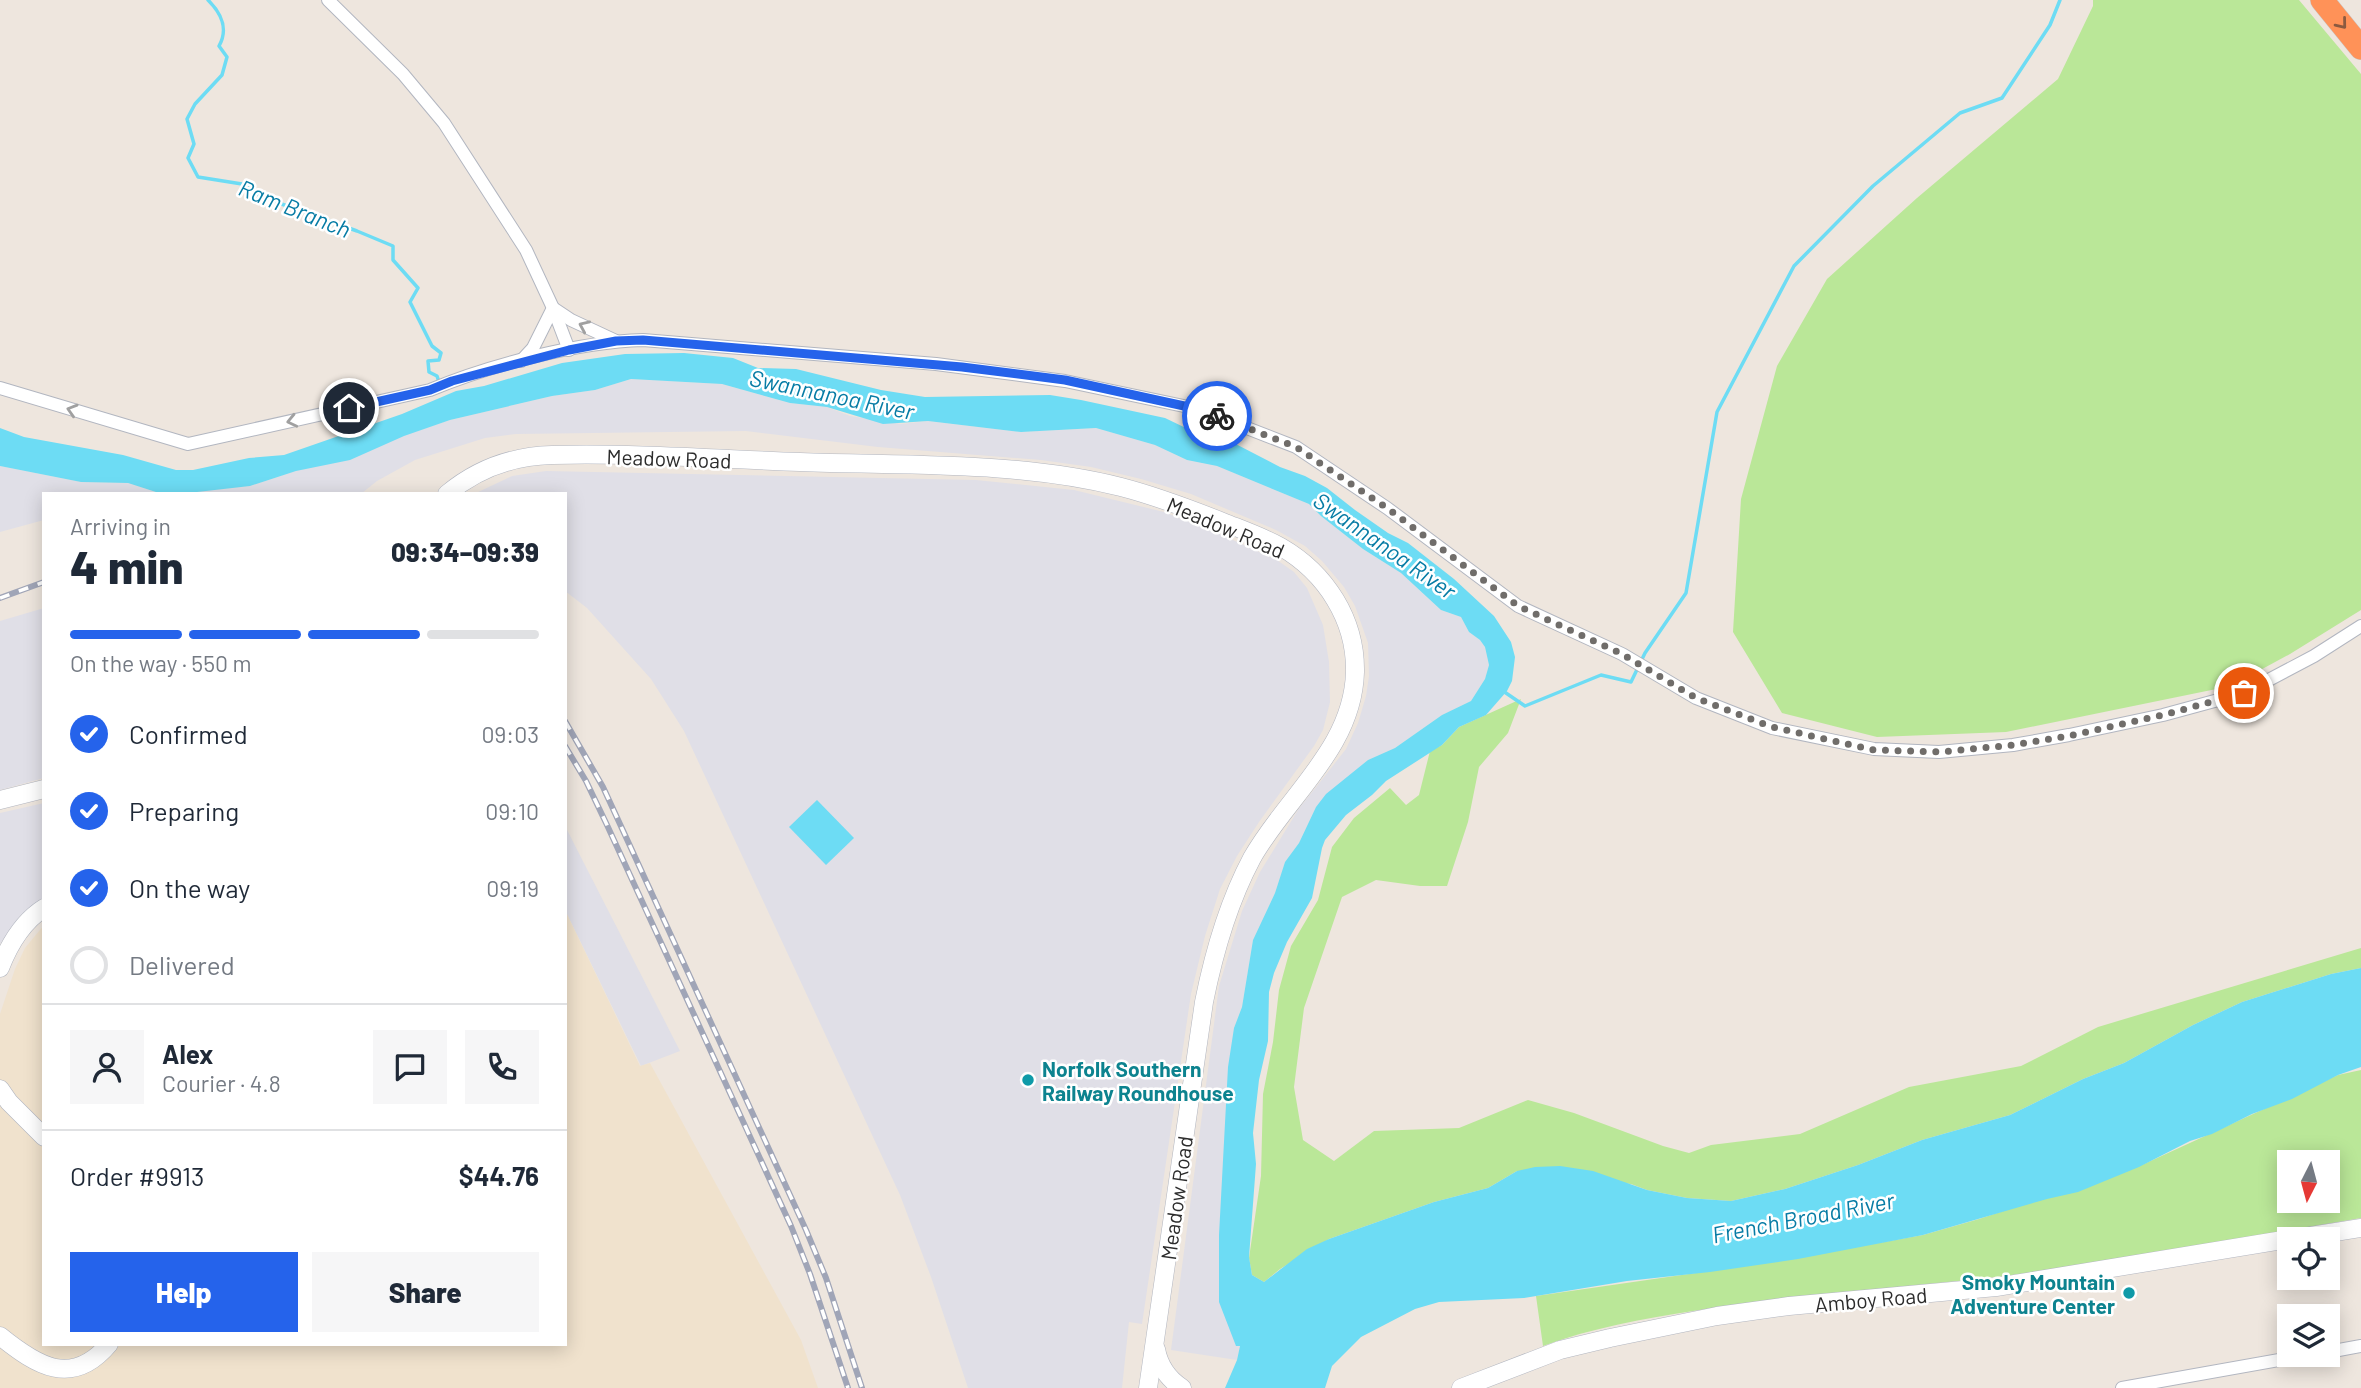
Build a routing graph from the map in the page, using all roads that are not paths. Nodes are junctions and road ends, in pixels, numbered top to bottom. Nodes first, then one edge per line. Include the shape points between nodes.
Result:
1 (328, 0) edge
2 (2322, 0) edge
3 (2361, 48) edge
4 (553, 308) junction
5 (616, 341) junction
6 (569, 350) junction
7 (520, 362) junction
8 (0, 388) edge
9 (450, 492) edge
10 (2361, 626) edge
11 (42, 790) edge
12 (0, 800) edge
13 (42, 910) edge
14 (0, 968) edge
15 (0, 1089) edge
16 (42, 1135) edge
17 (2361, 1228) edge
18 (2340, 1231) edge
19 (2277, 1241) edge
20 (0, 1336) edge
21 (1155, 1340) junction
22 (107, 1346) edge
23 (2361, 1346) edge
24 (2340, 1350) edge
25 (2277, 1360) edge
26 (1148, 1387) edge
27 (1169, 1388) edge
28 (1182, 1388) edge
29 (1461, 1388) edge
30 (2122, 1388) edge

1 - 4 street via 403,74 444,123 526,250
2 -> 3 highway
5 -> 4 street
4 - 6 street
4 - 7 street via 533,348
5 - 6 street
5 - 10 street via 936,364 1065,380 1198,409 1296,447 1518,606 1622,654 1696,698 1772,727 1874,750 1940,752 2013,745 2163,715 2244,693
6 - 7 street
7 -> 8 street via 430,390 188,444
9 - 21 main road, Meadow Road via 487,469 545,455 1023,471 1105,483 1173,503 1267,540 1318,576 1339,606 1348,630 1355,672 1351,703 1333,745 1253,858 1217,945 1204,1002
11 - 12 main road
13 - 14 main road via 14,939
15 - 16 main road
17 - 18 main road, Amboy Road
19 - 29 main road, Amboy Road via 1996,1287 1717,1316 1571,1347
20 - 22 main road via 33,1362 68,1371 90,1363
21 - 26 main road, Meadow Road
21 - 28 main road via 1162,1368
23 - 24 street
25 - 30 street
26 - 27 main road

